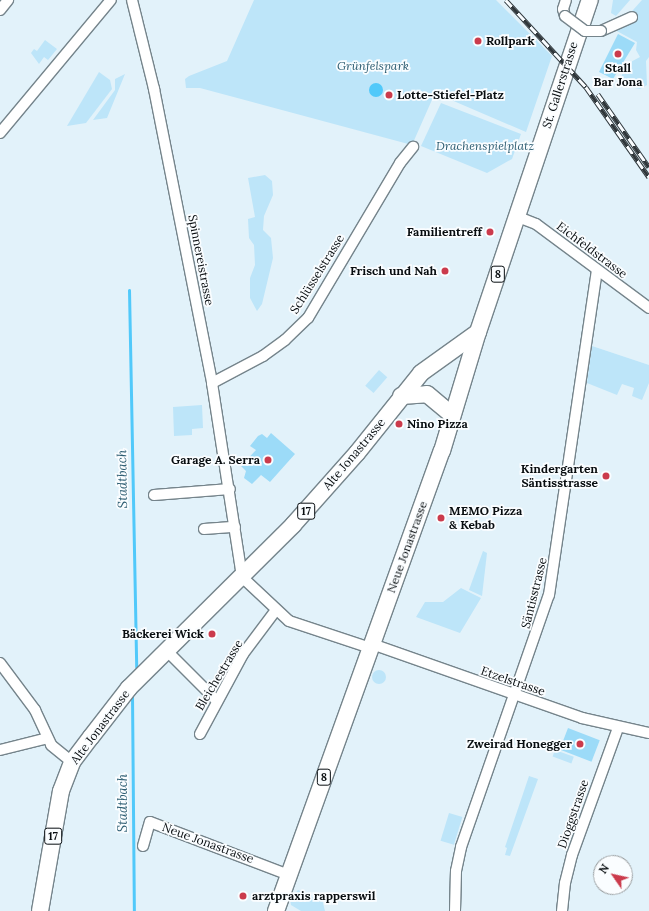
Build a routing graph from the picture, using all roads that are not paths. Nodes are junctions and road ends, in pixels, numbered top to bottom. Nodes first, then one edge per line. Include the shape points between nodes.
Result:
1 (8, 0) edge
2 (110, 0) edge
3 (132, 0) edge
4 (566, 0) edge
5 (590, 0) edge
6 (0, 10) edge
7 (632, 17) dead end
8 (0, 133) edge
9 (413, 147) dead end
10 (518, 217) junction
11 (597, 270) junction
12 (649, 308) edge
13 (478, 332) junction
14 (212, 383) junction
15 (401, 396) junction
16 (452, 415) junction
17 (230, 489) junction
18 (154, 495) dead end
19 (235, 527) junction
20 (204, 529) dead end
21 (242, 577) junction
22 (276, 610) junction
23 (371, 646) junction
24 (167, 651) junction
25 (0, 663) edge
26 (515, 695) junction
27 (217, 701) junction
28 (618, 728) junction
29 (649, 733) edge
30 (200, 734) dead end
31 (48, 738) junction
32 (0, 750) edge
33 (72, 762) junction
34 (143, 846) dead end
35 (289, 875) junction
36 (40, 911) edge
37 (276, 911) edge
38 (454, 911) edge
39 (562, 911) edge

1 - 6 street
2 - 8 street
3 - 14 street, Spinnereistrasse via 154,89
4 - 7 street, bridge via 563,9 565,16 585,31 601,31
5 - 10 main road, St. Gallerstrasse / 8
9 - 14 street, Schlüsselstrasse via 400,163 308,318 274,348
10 - 11 street, Eichfeldstrasse via 536,224
10 - 13 main road, Neue Jonastrasse / 8
11 - 12 street, Eichfeldstrasse
11 - 26 street, Säntisstrasse via 553,572 538,631
13 - 15 main road, Alte Jonastrasse / 17 via 433,361
13 - 16 main road, Neue Jonastrasse / 8
14 - 17 street, Spinnereistrasse
15 - 16 main road via 427,394
15 - 21 main road, Alte Jonastrasse / 17 via 357,453
16 - 23 main road, Neue Jonastrasse / 8
17 - 18 street
17 - 19 street, Spinnereistrasse
19 - 20 street
19 - 21 street, Spinnereistrasse
21 - 22 street
21 - 24 main road, Alte Jonastrasse / 17
22 - 23 street via 289,621
22 - 27 street, Bleichestrasse via 243,654
23 - 26 street, Etzelstrasse
23 - 35 main road, Neue Jonastrasse / 8
24 - 27 street
24 - 33 main road, Alte Jonastrasse / 17 via 129,688
25 - 31 street via 35,710
26 - 28 street, Etzelstrasse
26 - 38 street, Säntisstrasse via 461,847 456,870
27 - 30 street, Bleichestrasse
28 - 29 street, Etzelstrasse
28 - 39 street, Dioggstrasse via 572,855
31 - 32 street
31 - 33 street via 58,752
33 - 36 main road, Alte Jonastrasse / 17 via 61,791
34 - 35 street, Neue Jonastrasse via 150,822
35 - 37 main road, Neue Jonastrasse / 8

